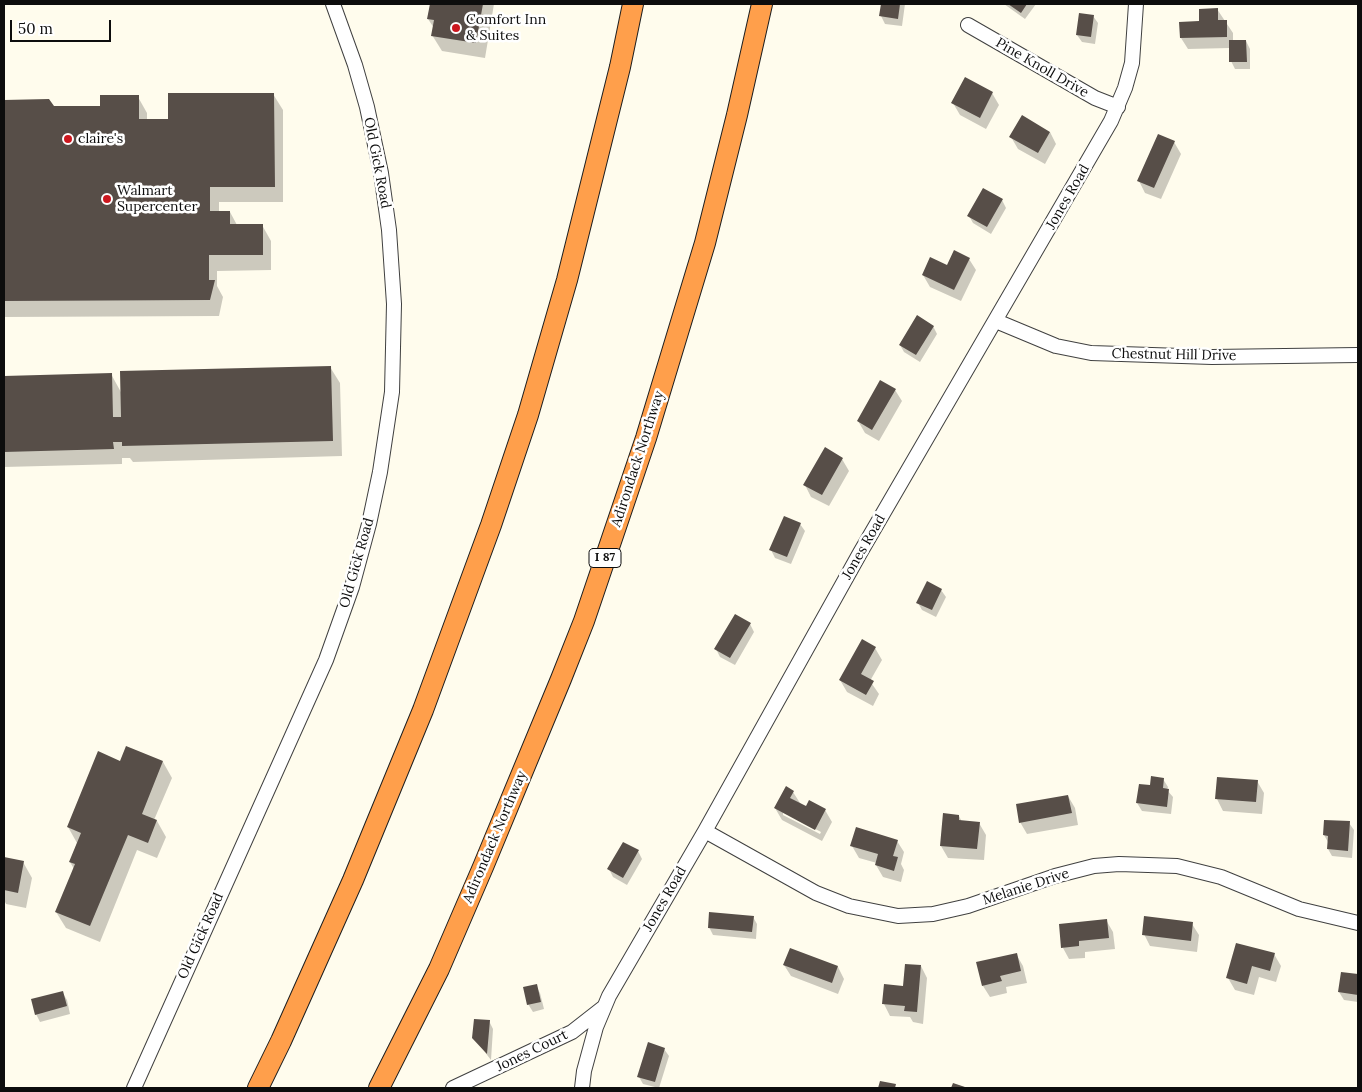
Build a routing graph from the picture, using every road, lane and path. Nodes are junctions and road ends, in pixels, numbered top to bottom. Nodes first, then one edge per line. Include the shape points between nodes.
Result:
1 (333, 4) edge
2 (633, 4) edge
3 (762, 4) edge
4 (1136, 4) edge
5 (968, 25) dead end
6 (1118, 106) junction
7 (996, 321) junction
8 (1358, 354) edge
9 (705, 830) junction
10 (1358, 923) edge
11 (605, 1006) junction
12 (134, 1088) edge
13 (258, 1088) edge
14 (379, 1088) edge
15 (454, 1088) edge
16 (582, 1088) edge

1 - 12 street, Old Gick Road via 366,107 381,173 389,230 394,304 392,392 380,472 352,587 326,660
2 - 13 highway via 567,280 528,415 491,525 423,710 356,871
3 - 14 highway, Adirondack Northway / I 87 via 705,243 646,438 584,620 439,969
4 - 6 street, Jones Road via 1132,64
5 - 6 street, Pine Knoll Drive via 1095,98
6 - 7 street, Jones Road
7 - 8 street, Chestnut Hill Drive via 1056,346 1091,353 1212,357
7 - 9 street, Jones Road via 860,553
9 - 10 street, Melanie Drive via 816,893 849,906 898,916 933,914 968,906 1055,876 1094,866 1119,864 1177,866 1222,877 1299,909
9 - 11 street, Jones Road
11 - 15 street, Jones Court via 572,1032
11 - 16 street, Jones Road via 591,1045

